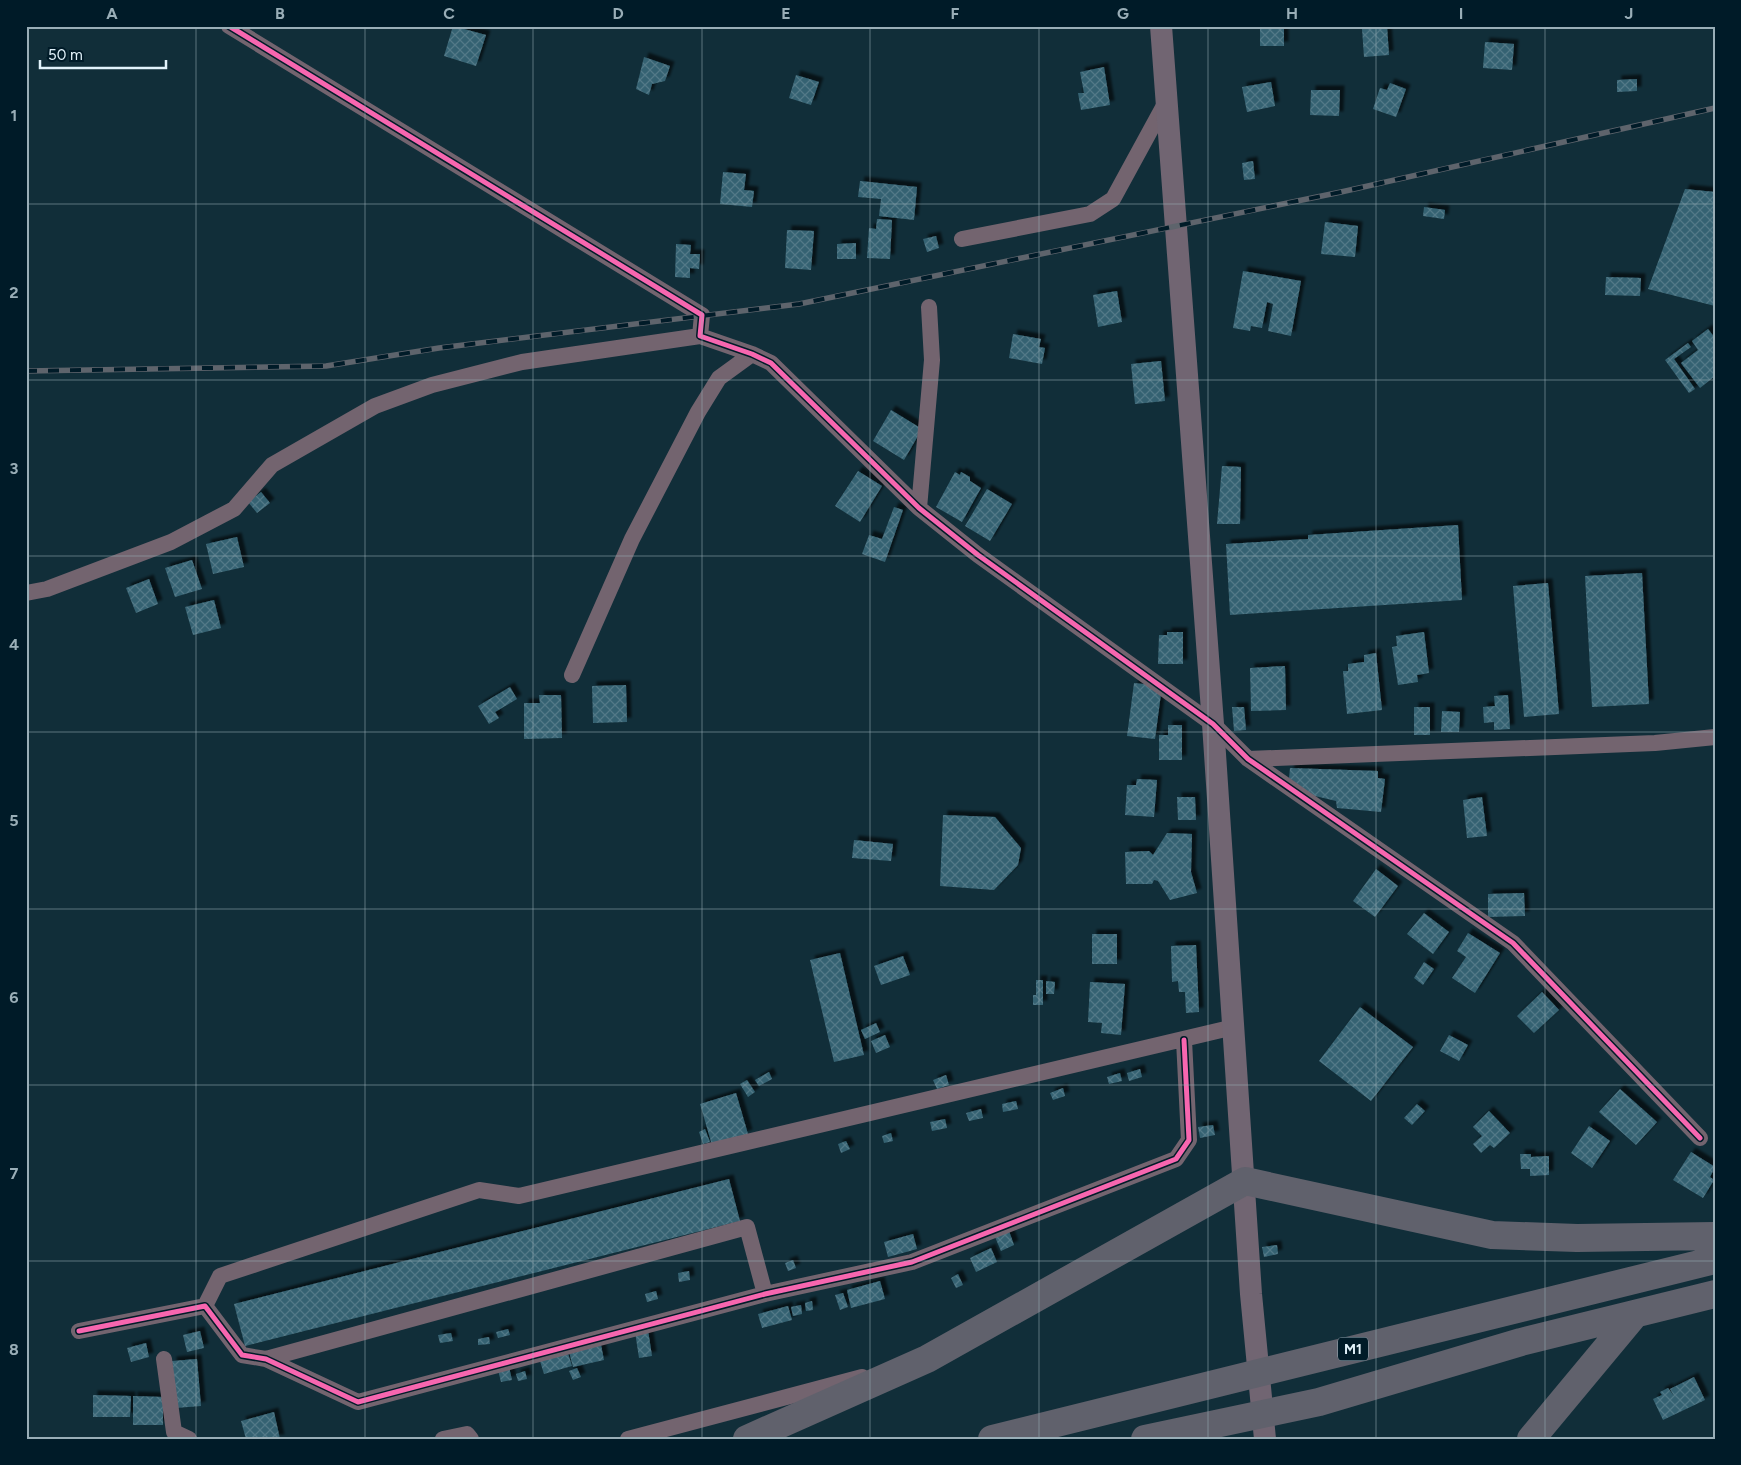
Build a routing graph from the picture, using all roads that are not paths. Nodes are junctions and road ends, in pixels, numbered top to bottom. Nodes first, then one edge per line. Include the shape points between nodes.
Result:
1 (229, 26) edge
2 (1161, 26) edge
3 (1167, 100) junction
4 (962, 239) dead end
5 (929, 307) dead end
6 (700, 336) junction
7 (752, 354) junction
8 (919, 508) junction
9 (26, 593) edge
10 (572, 675) dead end
11 (1213, 724) junction
12 (1715, 737) edge
13 (1248, 759) junction
14 (1234, 1027) junction
15 (1184, 1040) junction
16 (1700, 1138) dead end
17 (1245, 1181) junction
18 (1715, 1236) edge
19 (1715, 1260) edge
20 (765, 1294) junction
21 (1715, 1294) edge
22 (205, 1306) junction
23 (1635, 1314) junction
24 (78, 1331) dead end
25 (164, 1359) dead end
26 (266, 1359) junction
27 (927, 1359) junction
28 (189, 1439) edge
29 (443, 1439) edge
30 (471, 1439) edge
31 (628, 1439) edge
32 (747, 1439) edge
33 (992, 1439) edge
34 (1146, 1439) edge
35 (1265, 1439) edge
36 (1531, 1439) edge

1 - 6 street via 702,315
2 - 3 main road
3 - 4 street via 1113,199 1090,214
3 - 11 main road
5 - 8 street via 932,360
6 - 7 street
6 - 9 street via 522,362 432,385 375,406 272,465 234,509 171,542 47,590
7 - 8 street via 771,363
7 - 10 street via 719,378 698,412 632,539
8 - 11 street via 978,555
11 - 13 street
11 - 14 main road
12 - 13 street via 1645,743
13 - 16 street via 1513,943
14 - 15 street
14 - 17 main road
15 - 20 street via 1190,1140 1176,1159 912,1262
15 - 22 street via 519,1196 478,1190 220,1276
17 - 18 highway via 1492,1235 1577,1238
17 - 27 highway
17 - 35 main road
19 - 33 highway, M1
20 - 26 street via 358,1402
20 - 26 street via 748,1227
21 - 23 highway
22 - 24 street
22 - 26 street via 242,1355
23 - 34 highway via 1521,1342 1319,1402
23 - 36 highway
25 - 28 street via 174,1432
27 - 31 street
27 - 32 highway
29 - 30 street via 467,1434

